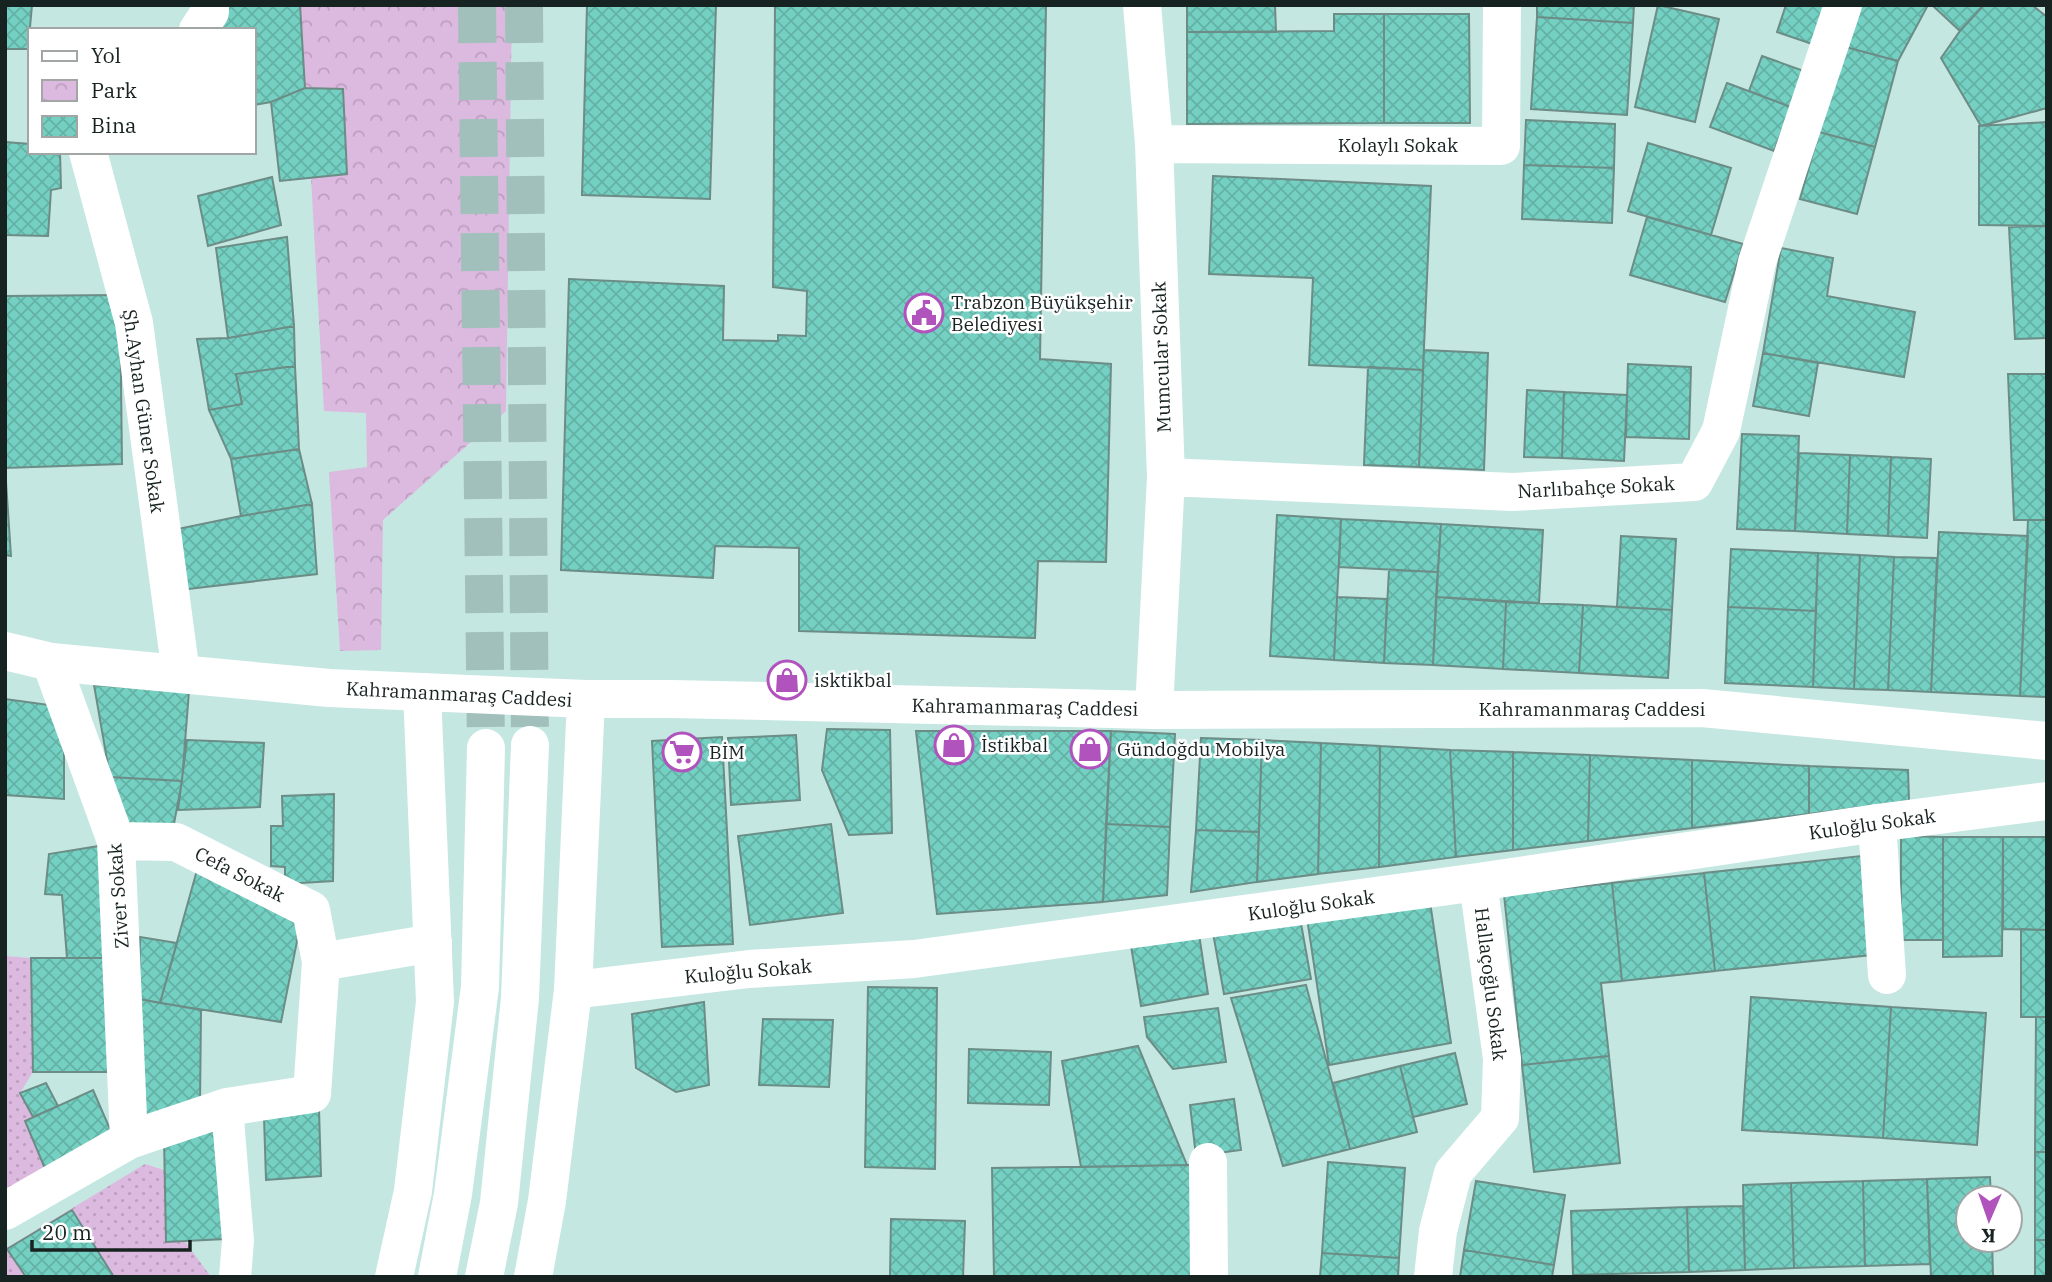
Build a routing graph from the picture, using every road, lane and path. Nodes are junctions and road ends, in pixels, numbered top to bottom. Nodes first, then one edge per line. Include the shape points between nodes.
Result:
1 (210, 5) edge
2 (1142, 5) edge
3 (1502, 5) edge
4 (1843, 5) edge
5 (199, 28) edge
6 (1153, 144) junction
7 (89, 154) edge
8 (1166, 477) junction
9 (5, 650) edge
10 (51, 662) junction
11 (181, 674) junction
12 (422, 692) junction
13 (586, 699) junction
14 (1154, 710) junction
15 (2047, 741) edge
16 (530, 745) tunnel mouth
17 (486, 748) tunnel mouth
18 (2047, 801) edge
19 (1877, 823) junction
20 (116, 841) junction
21 (1478, 882) junction
22 (433, 943) junction
23 (321, 962) junction
24 (1887, 975) dead end
25 (573, 990) junction
26 (227, 1107) junction
27 (129, 1140) junction
28 (1208, 1163) dead end
29 (5, 1211) edge
30 (235, 1277) edge
31 (394, 1277) edge
32 (437, 1277) edge
33 (484, 1277) edge
34 (533, 1277) edge
35 (1209, 1277) edge
36 (1433, 1277) edge

1 - 5 street
2 - 6 street, Mumcular Sokak
3 - 6 street, Kolaylı Sokak via 1501,146
4 - 8 street, Narlıbahçe Sokak via 1756,261 1721,431 1694,482 1513,492
6 - 8 street, Mumcular Sokak
7 - 11 street, Şh.Ayhan Güner Sokak via 134,323
8 - 14 street, Mumcular Sokak
9 - 10 street, Kahramanmaraş Caddesi
10 - 11 street, Kahramanmaraş Caddesi
10 - 20 street, Ziver Sokak
11 - 12 street, Kahramanmaraş Caddesi
12 - 13 street, Kahramanmaraş Caddesi
12 - 22 street
13 - 14 street, Kahramanmaraş Caddesi
13 - 25 street
14 - 15 street, Kahramanmaraş Caddesi via 1702,708
16 - 33 street via 520,998 499,1203
17 - 32 street via 480,987 453,1194
18 - 19 street, Kuloğlu Sokak
19 - 21 street, Kuloğlu Sokak
19 - 24 street
20 - 23 street, Cefa Sokak via 176,842 311,910
20 - 27 street, Ziver Sokak
21 - 25 street, Kuloğlu Sokak via 914,958 750,968
21 - 36 street, Hallaçoğlu Sokak via 1502,1059 1500,1118 1452,1173
22 - 23 street
22 - 31 street via 435,1002 413,1191
23 - 26 street via 312,1094
25 - 34 street
26 - 27 street
26 - 30 lane via 239,1241
27 - 29 street
28 - 35 street

